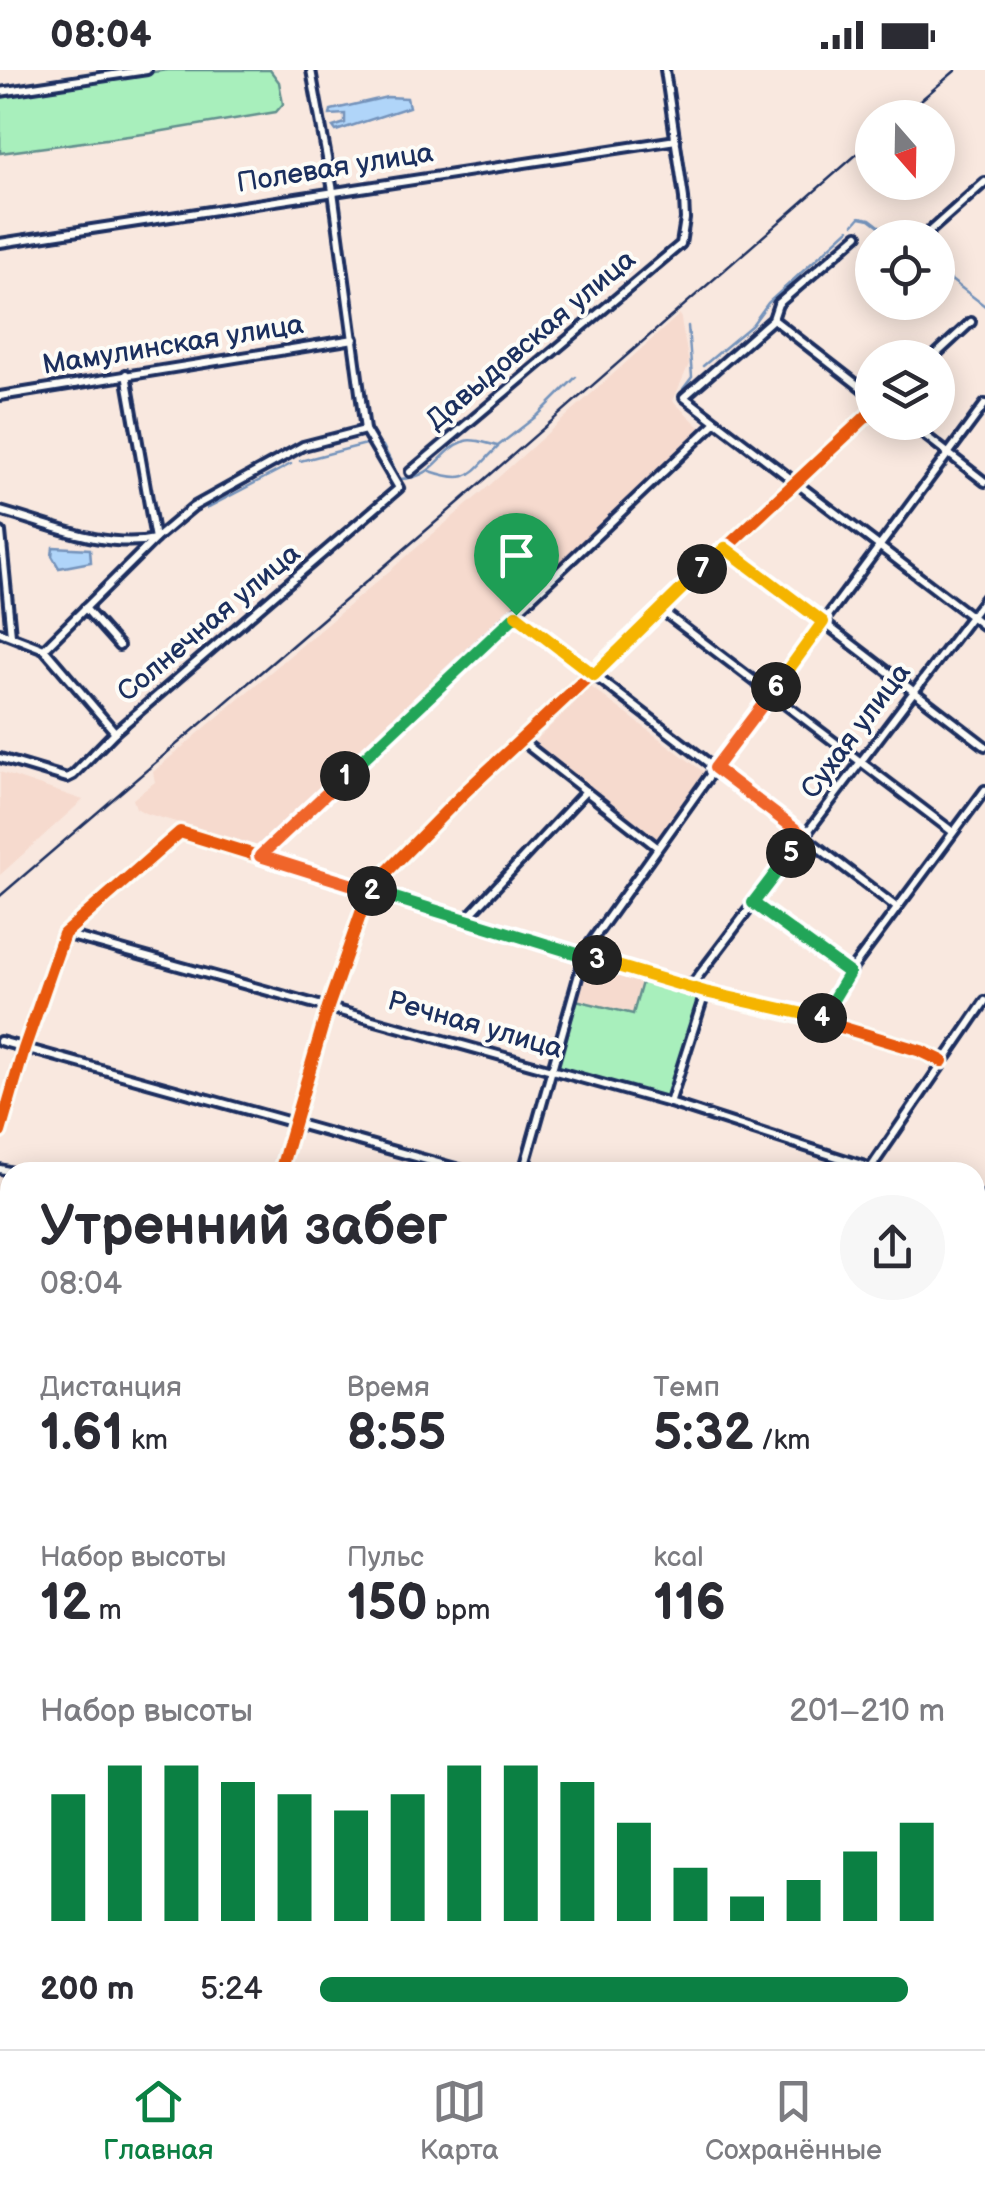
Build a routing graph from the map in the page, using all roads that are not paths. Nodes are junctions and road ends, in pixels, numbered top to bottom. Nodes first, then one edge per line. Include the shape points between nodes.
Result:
1 (147, 70) edge
2 (311, 70) edge
3 (665, 70) edge
4 (0, 92) edge
5 (676, 140) junction
6 (985, 182) edge
7 (334, 191) junction
8 (942, 220) edge
9 (855, 237) edge
10 (0, 243) edge
11 (773, 320) junction
12 (971, 322) dead end
13 (354, 339) junction
14 (952, 340) edge
15 (126, 374) junction
16 (855, 383) edge
17 (0, 396) edge
18 (985, 404) edge
19 (716, 422) junction
20 (855, 428) edge
21 (367, 434) junction
22 (931, 440) edge
23 (949, 454) junction
24 (410, 472) dead end
25 (796, 482) junction
26 (985, 482) edge
27 (0, 511) edge
28 (1, 532) edge
29 (155, 540) junction
30 (878, 546) junction
31 (725, 548) junction
32 (985, 598) edge
33 (85, 608) junction
34 (661, 610) junction
35 (516, 615) junction
36 (971, 616) junction
37 (823, 622) junction
38 (985, 627) edge
39 (0, 632) edge
40 (11, 635) junction
41 (120, 646) dead end
42 (44, 649) junction
43 (594, 675) junction
44 (914, 692) junction
45 (772, 694) junction
46 (115, 732) junction
47 (522, 741) junction
48 (985, 746) edge
49 (0, 758) edge
50 (860, 762) junction
51 (715, 768) junction
52 (586, 790) junction
53 (985, 790) edge
54 (953, 832) junction
55 (804, 836) junction
56 (658, 846) junction
57 (260, 856) junction
58 (369, 890) junction
59 (753, 903) junction
60 (896, 907) junction
61 (467, 918) junction
62 (64, 934) junction
63 (584, 957) junction
64 (849, 973) junction
65 (690, 987) junction
66 (705, 992) junction
67 (985, 1001) edge
68 (328, 1008) junction
69 (820, 1020) junction
70 (0, 1041) edge
71 (24, 1049) junction
72 (942, 1061) junction
73 (551, 1070) junction
74 (670, 1103) junction
75 (295, 1122) junction
76 (0, 1132) edge
77 (283, 1162) edge
78 (435, 1162) edge
79 (526, 1162) edge
80 (846, 1162) edge
81 (875, 1162) edge

1 - 4 street
2 - 7 street
3 - 5 street
5 - 7 street, Полевая улица
5 - 24 street, Давыдовская улица via 686,218 681,244
6 - 8 street
7 - 10 street, Полевая улица
7 - 13 street
9 - 11 street via 778,304
11 - 16 street
11 - 19 street via 684,397
12 - 14 street
13 - 15 street, Мамулинская улица
13 - 21 street
15 - 17 street, Мамулинская улица
15 - 29 street
18 - 23 street
19 - 25 street
19 - 35 street
20 - 25 street
21 - 29 street via 303,446 193,508
21 - 46 street, Солнечная улица via 399,488 396,494
22 - 23 street
23 - 26 street
23 - 30 street
25 - 30 street
25 - 31 street
27 - 29 street via 106,539
28 - 40 street
29 - 33 street
30 - 36 street
30 - 37 street
31 - 34 street
31 - 37 street
32 - 36 street, Сухая улица
33 - 41 street
33 - 42 street
34 - 43 street
34 - 45 street
35 - 43 street
35 - 57 street
36 - 38 street
36 - 44 street, Сухая улица
37 - 44 street
37 - 45 street
39 - 40 street
40 - 42 street
42 - 46 street
43 - 47 street
43 - 51 street
44 - 48 street
44 - 50 street, Сухая улица
45 - 50 street
45 - 51 street
46 - 49 street, Солнечная улица via 66,778
47 - 52 street
47 - 58 street
50 - 54 street
50 - 55 street, Сухая улица
51 - 55 street
51 - 56 street
52 - 56 street
52 - 61 street
53 - 54 street
54 - 60 street
55 - 59 street, Сухая улица
55 - 60 street
56 - 63 street
57 - 58 street
57 - 62 street via 180,832
58 - 61 street
58 - 68 street
59 - 64 street
59 - 65 street, Сухая улица
60 - 64 street
61 - 63 street
62 - 68 street, Речная улица
62 - 71 street
63 - 65 street
63 - 73 street
64 - 69 street
65 - 66 street
66 - 69 street
66 - 74 street
67 - 72 street
68 - 73 street, Речная улица
68 - 75 street
69 - 72 street
70 - 71 street
71 - 75 street
71 - 76 street
72 - 81 street
73 - 74 street, Речная улица
73 - 79 street
74 - 80 street, Речная улица
75 - 77 street
75 - 78 street

